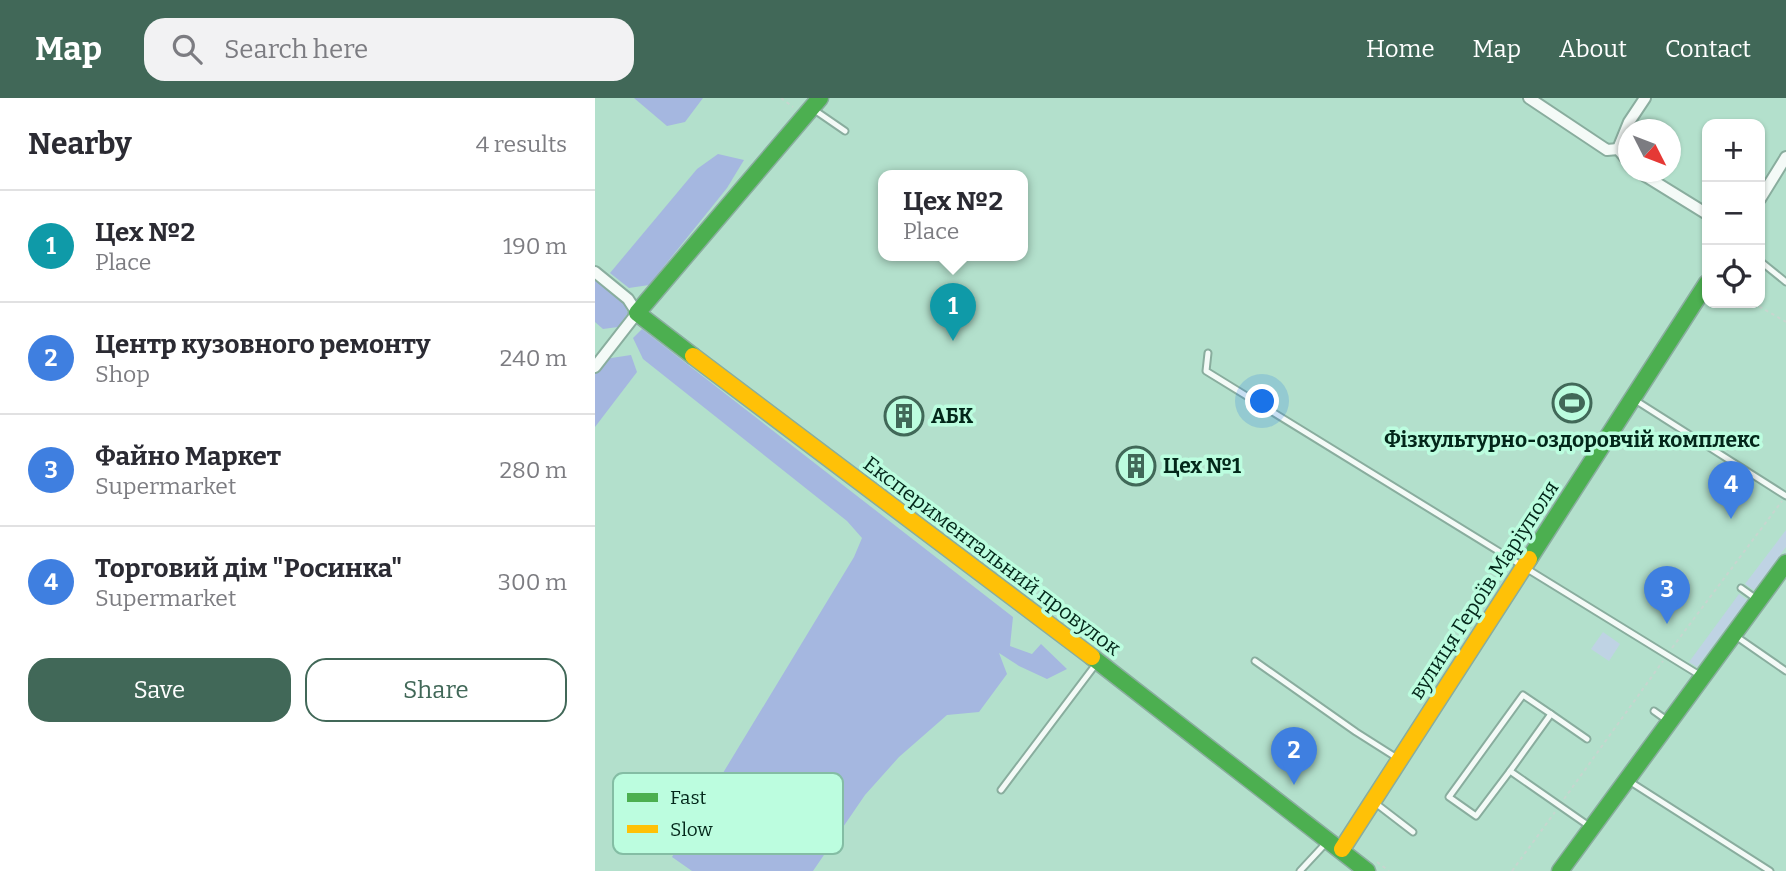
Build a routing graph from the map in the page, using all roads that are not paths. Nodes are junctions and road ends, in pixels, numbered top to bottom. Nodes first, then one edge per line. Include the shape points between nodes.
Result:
1 (1529, 98) edge
2 (1645, 98) edge
3 (812, 107) edge
4 (1631, 119) edge
5 (845, 131) dead end
6 (1618, 149) edge
7 (1786, 157) edge
8 (1655, 182) edge
9 (1765, 191) edge
10 (1702, 211) edge
11 (1765, 265) edge
12 (595, 272) edge
13 (1786, 282) edge
14 (1702, 291) edge
15 (637, 313) junction
16 (1208, 354) dead end
17 (595, 367) edge
18 (1632, 398) junction
19 (1786, 497) edge
20 (1786, 563) edge
21 (1523, 567) junction
22 (1741, 588) dead end
23 (1759, 601) junction
24 (1734, 635) junction
25 (1255, 661) dead end
26 (1097, 662) junction
27 (1678, 663) junction
28 (1673, 670) dead end
29 (1786, 671) edge
30 (1703, 677) junction
31 (1654, 711) dead end
32 (1551, 714) junction
33 (1669, 722) junction
34 (1587, 739) dead end
35 (1399, 760) junction
36 (1510, 771) junction
37 (1627, 780) junction
38 (1001, 790) dead end
39 (1373, 802) junction
40 (1592, 827) junction
41 (1413, 832) dead end
42 (1336, 845) junction
43 (1300, 871) edge
44 (1367, 871) edge
45 (1560, 871) edge
46 (1770, 871) edge

1 - 6 street via 1607,150
2 - 4 street
3 - 5 lane
3 - 15 street
7 - 9 street
8 - 10 street
11 - 13 lane
12 - 15 street, Експериментальний провулок via 628,299
14 - 18 street, вулиця Героїв Маріуполя
15 - 17 street
15 - 26 street, Експериментальний провулок via 1086,646
16 - 21 lane via 1206,371
18 - 19 lane
18 - 21 street, вулиця Героїв Маріуполя
20 - 23 street
21 - 27 lane
21 - 35 street, вулиця Героїв Маріуполя
22 - 23 lane
23 - 24 street
24 - 29 lane
24 - 30 street
25 - 35 lane
26 - 38 lane
26 - 42 street, Експериментальний провулок
27 - 28 lane
27 - 30 lane
30 - 33 street
31 - 33 lane
32 - 34 lane
32 - 36 lane
32 - 36 lane via 1523,695 1449,797 1476,816
33 - 37 street
35 - 39 street, вулиця Героїв Маріуполя
36 - 40 lane
37 - 40 street
37 - 46 lane
39 - 41 lane
39 - 42 street, вулиця Героїв Маріуполя
40 - 45 street
42 - 43 lane
42 - 44 street, Експериментальний провулок

